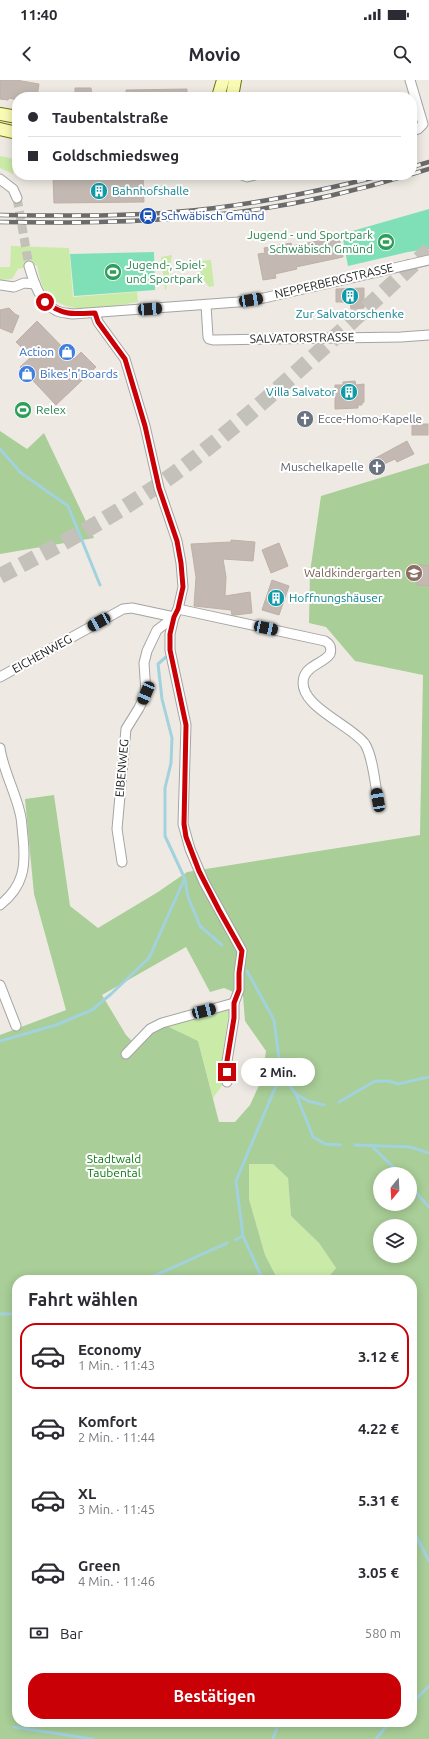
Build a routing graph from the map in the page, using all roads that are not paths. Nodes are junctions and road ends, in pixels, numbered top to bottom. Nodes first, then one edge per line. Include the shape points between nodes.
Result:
1 (223, 80) edge
2 (235, 80) edge
3 (410, 80) edge
4 (219, 92) edge
5 (233, 92) edge
6 (414, 92) edge
7 (417, 104) edge
8 (0, 114) edge
9 (12, 117) edge
10 (0, 129) edge
11 (417, 129) edge
12 (12, 132) edge
13 (0, 179) edge
14 (17, 198) tunnel mouth
15 (429, 260) edge
16 (28, 266) tunnel mouth
17 (35, 284) junction
18 (0, 285) edge
19 (206, 305) junction
20 (95, 313) junction
21 (429, 334) edge
22 (176, 613) junction
23 (0, 677) edge
24 (0, 748) edge
25 (378, 800) dead end
26 (122, 862) dead end
27 (0, 905) edge
28 (0, 985) edge
29 (234, 1003) junction
30 (16, 1026) dead end
31 (126, 1054) dead end
32 (227, 1082) dead end

1 - 4 main road
2 - 5 main road
3 - 6 street
7 - 11 street via 423,124
8 - 9 main road
10 - 12 main road
13 - 14 street via 13,189
15 - 19 street, NEPPERBERGSTRASSE via 264,298
16 - 17 street, NEPPERBERGSTRASSE
17 - 18 street via 14,287
17 - 20 street, NEPPERBERGSTRASSE via 45,302 58,311 73,314
19 - 20 street, NEPPERBERGSTRASSE
19 - 21 street, SALVATORSTRASSE via 209,339 401,337
20 - 22 street via 98,322 125,359 145,426 159,488 177,541 183,587
22 - 23 street, EICHENWEG via 123,609
22 - 25 street, EICHENWEG via 328,643 331,647 330,654 309,669 304,677 303,686 315,706 357,735 365,744
22 - 26 street, EIBENWEG via 157,630 147,651 144,663 146,693 126,729 117,830
22 - 29 street via 170,634 170,650 186,725 183,814 186,837 204,882 242,951 239,990
24 - 27 street via 20,813 24,852 23,872 18,887
28 - 30 street
29 - 31 street via 162,1023 150,1030
29 - 32 street

